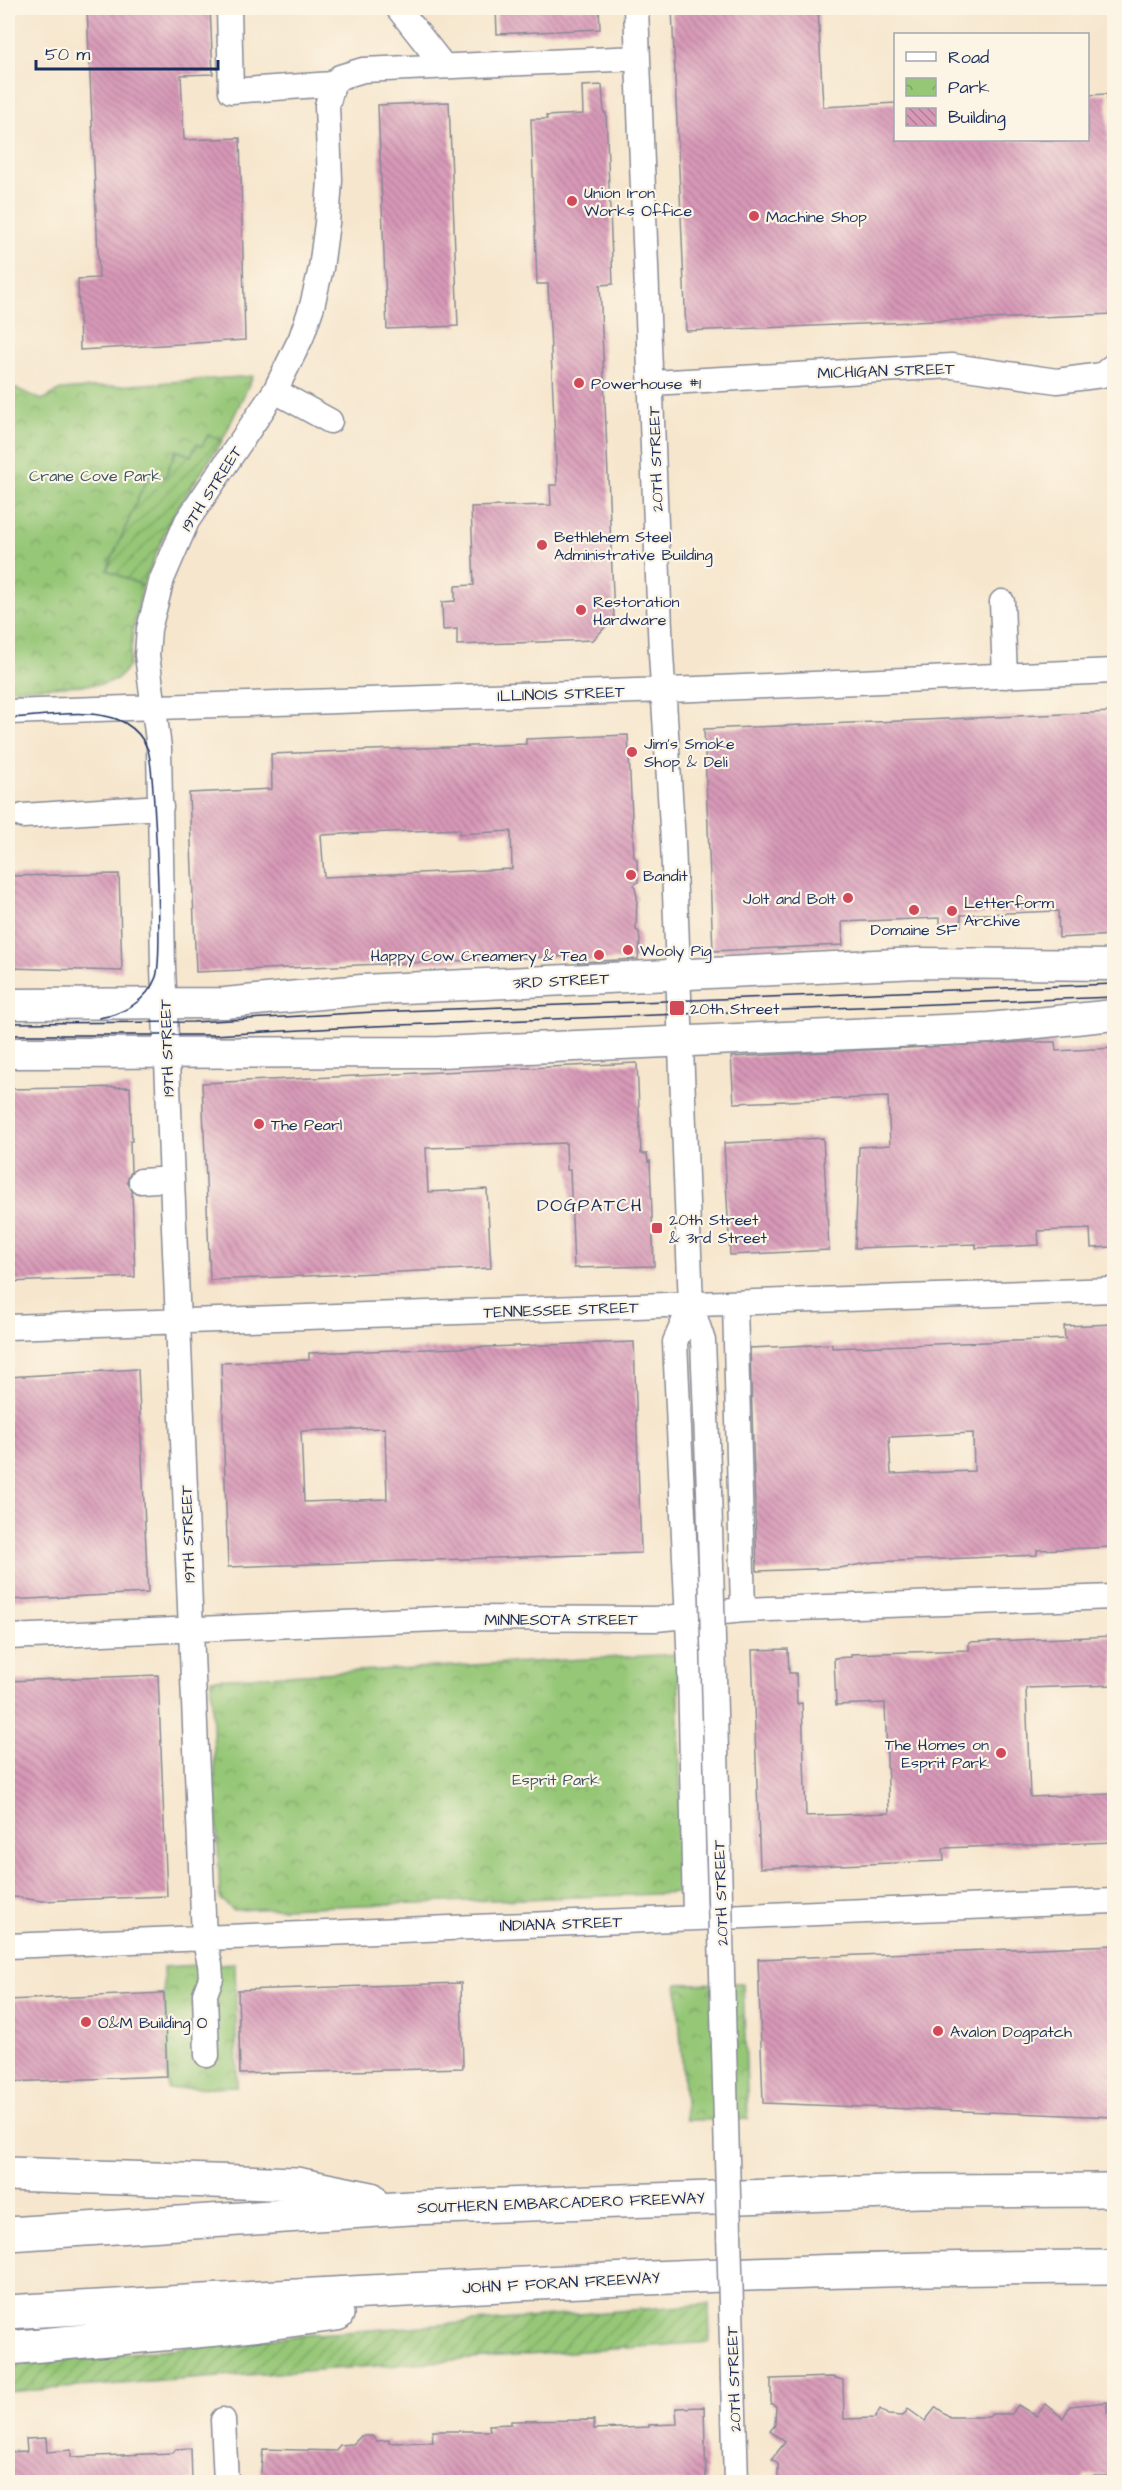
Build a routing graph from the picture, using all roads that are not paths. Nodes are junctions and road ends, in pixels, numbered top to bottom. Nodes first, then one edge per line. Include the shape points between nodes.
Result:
1 (229, 8) edge
2 (398, 8) edge
3 (636, 8) edge
4 (638, 58) junction
5 (443, 65) junction
6 (333, 84) junction
7 (1114, 365) edge
8 (652, 383) junction
9 (275, 391) junction
10 (330, 421) dead end
11 (1002, 602) dead end
12 (1114, 671) edge
13 (1005, 676) junction
14 (664, 690) junction
15 (154, 706) junction
16 (8, 712) edge
17 (161, 807) junction
18 (23, 816) dead end
19 (1114, 965) edge
20 (679, 974) junction
21 (8, 1004) edge
22 (165, 1004) junction
23 (1114, 1015) edge
24 (681, 1041) junction
25 (8, 1053) edge
26 (167, 1054) junction
27 (172, 1179) junction
28 (141, 1181) dead end
29 (1114, 1290) edge
30 (735, 1304) junction
31 (691, 1305) junction
32 (178, 1320) junction
33 (8, 1327) edge
34 (1114, 1597) edge
35 (743, 1610) junction
36 (688, 1616) junction
37 (191, 1629) junction
38 (8, 1637) edge
39 (1114, 1900) edge
40 (695, 1917) junction
41 (204, 1938) junction
42 (8, 1946) edge
43 (207, 2055) dead end
44 (8, 2174) edge
45 (1114, 2190) edge
46 (410, 2208) junction
47 (8, 2234) edge
48 (1114, 2267) edge
49 (578, 2281) junction
50 (8, 2312) edge
51 (8, 2348) edge
52 (223, 2420) dead end
53 (226, 2482) edge
54 (736, 2482) edge

1 - 6 street via 231,91
2 - 5 street
3 - 4 street, 20TH STREET
4 - 5 street
4 - 8 street, 20TH STREET
5 - 6 street via 363,70 340,77
6 - 9 street, 19TH STREET via 327,106 330,180 321,268 301,338
7 - 8 street, MICHIGAN STREET via 1102,375 1057,381 952,366
8 - 14 street, 20TH STREET
9 - 10 street
9 - 15 street, 19TH STREET via 187,521 162,579 149,629 147,655
11 - 13 street
12 - 13 street, ILLINOIS STREET
13 - 14 street, ILLINOIS STREET
14 - 15 street, ILLINOIS STREET
14 - 20 street, 20TH STREET
15 - 16 street, ILLINOIS STREET
15 - 17 street, 19TH STREET
17 - 18 street
17 - 22 street, 19TH STREET
19 - 20 main road, 3RD STREET via 964,962
20 - 22 main road, 3RD STREET
20 - 24 street, 20TH STREET
21 - 22 main road, 3RD STREET
22 - 26 street, 19TH STREET
23 - 24 main road via 988,1028
24 - 26 main road via 440,1052
24 - 31 street, 20TH STREET
25 - 26 main road
26 - 27 street, 19TH STREET
27 - 28 street
27 - 32 street, 19TH STREET
29 - 30 street, TENNESSEE STREET
30 - 31 street, TENNESSEE STREET
30 - 35 street
31 - 32 street, TENNESSEE STREET
31 - 36 street, 20TH STREET via 675,1342
31 - 54 street, 20TH STREET, bridge via 703,1341 709,1491
32 - 33 street, TENNESSEE STREET
32 - 37 street, 19TH STREET
34 - 35 street, MINNESOTA STREET
35 - 36 street, MINNESOTA STREET
36 - 37 street, MINNESOTA STREET via 462,1618
36 - 40 street, 20TH STREET
37 - 38 street, MINNESOTA STREET
37 - 41 street, 19TH STREET
39 - 40 street, INDIANA STREET
40 - 41 street, INDIANA STREET
41 - 42 street, INDIANA STREET
41 - 43 street, 19TH STREET via 211,1978 205,1994
44 - 46 highway via 296,2184
45 - 46 highway, SOUTHERN EMBARCADERO FREEWAY via 918,2191
46 - 47 highway, SOUTHERN EMBARCADERO FREEWAY
48 - 49 highway, JOHN F FORAN FREEWAY via 855,2270
49 - 50 highway, JOHN F FORAN FREEWAY
49 - 51 highway via 228,2328
52 - 53 street

